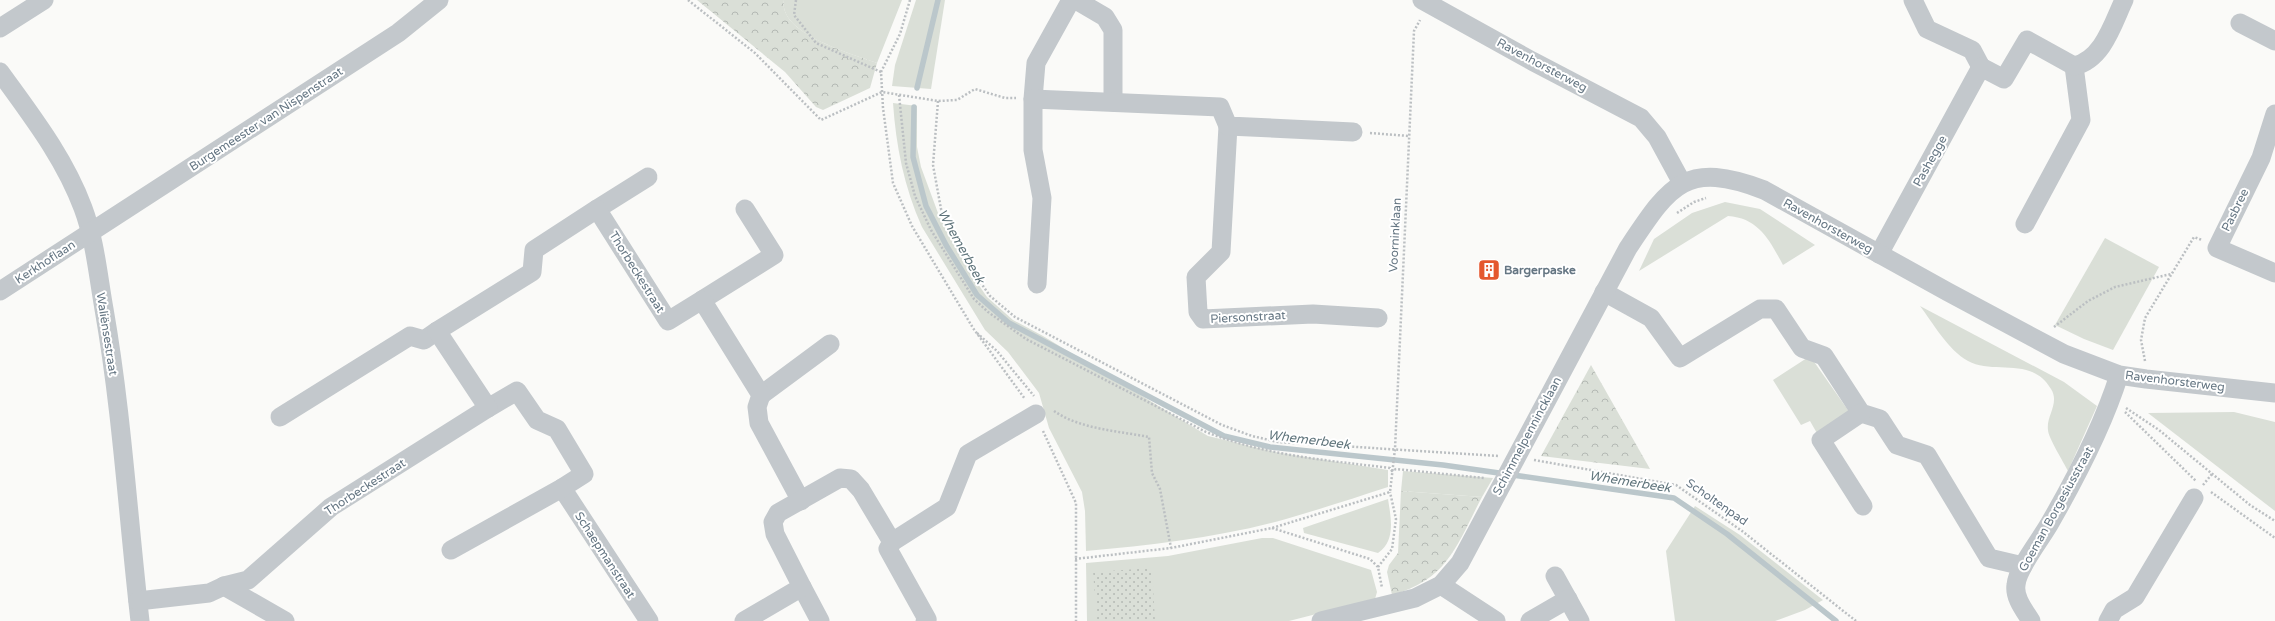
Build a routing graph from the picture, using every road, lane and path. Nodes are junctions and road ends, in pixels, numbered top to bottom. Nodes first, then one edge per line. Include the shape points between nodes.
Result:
1 (44, 0) edge
2 (439, 0) edge
3 (688, 0) edge
4 (796, 0) edge
5 (910, 0) edge
6 (1071, 0) edge
7 (1076, 0) edge
8 (1913, 0) edge
9 (2124, 0) edge
10 (1426, 2) edge
11 (2240, 23) dead end
12 (0, 28) edge
13 (2275, 41) edge
14 (2074, 66) junction
15 (1981, 67) junction
16 (0, 72) edge
17 (881, 72) junction
18 (882, 92) junction
19 (899, 95) junction
20 (1034, 99) junction
21 (938, 101) junction
22 (1113, 102) junction
23 (2275, 114) edge
24 (1228, 126) junction
25 (1353, 132) joint
26 (1409, 136) junction
27 (648, 177) dead end
28 (1682, 183) junction
29 (745, 209) dead end
30 (597, 210) junction
31 (2025, 224) dead end
32 (91, 233) junction
33 (2217, 248) junction
34 (1879, 254) junction
35 (2275, 273) edge
36 (2171, 274) junction
37 (1037, 284) dead end
38 (0, 292) edge
39 (1604, 292) junction
40 (702, 300) junction
41 (1378, 318) dead end
42 (973, 328) junction
43 (437, 331) junction
44 (2037, 339) junction
45 (830, 344) dead end
46 (2118, 374) junction
47 (2146, 379) junction
48 (2275, 393) edge
49 (761, 395) junction
50 (2112, 399) junction
51 (488, 408) junction
52 (1042, 408) junction
53 (1861, 413) junction
54 (280, 417) dead end
55 (1395, 449) junction
56 (1516, 457) junction
57 (1392, 471) junction
58 (1504, 480) junction
59 (562, 488) junction
60 (1390, 492) junction
61 (2194, 498) dead end
62 (801, 501) junction
63 (1863, 506) dead end
64 (2275, 521) edge
65 (1272, 528) junction
66 (2275, 538) edge
67 (892, 542) junction
68 (1171, 548) junction
69 (451, 550) dead end
70 (1075, 559) junction
71 (2023, 566) junction
72 (1378, 567) junction
73 (1555, 576) dead end
74 (1441, 585) junction
75 (224, 586) junction
76 (802, 587) junction
77 (1568, 599) junction
78 (138, 601) junction
79 (1385, 605) junction
80 (140, 621) edge
81 (285, 621) edge
82 (649, 621) edge
83 (744, 621) edge
84 (820, 621) edge
85 (925, 621) edge
86 (1076, 621) edge
87 (1321, 621) edge
88 (1496, 621) edge
89 (1530, 621) edge
90 (1580, 621) edge
91 (1856, 621) edge
92 (2031, 621) edge
93 (2108, 621) edge

1 - 12 street
2 - 32 street, Burgemeester van Nispenstraat via 398,33
3 - 18 path via 755,53 821,120
4 - 17 path via 794,15 816,43
5 - 17 path via 900,34
6 - 20 street via 1036,63
7 - 22 street via 1105,17 1113,30
8 - 15 street via 1927,29 1972,50
9 - 14 street via 2099,50 2083,64
10 - 26 path, Voorninklaan via 1414,31
10 - 28 street, Ravenhorsterweg via 1641,118 1657,137
11 - 13 street
14 - 15 street via 2027,40 2004,79
14 - 31 street via 2081,120
15 - 34 street, Pashegge
16 - 32 street, Waliënsestraat via 47,137 67,170 84,209
17 - 18 path
18 - 19 path
18 - 42 path via 893,183 912,226
19 - 21 path
19 - 57 path via 906,163 915,196 954,270 974,299 988,312 1026,339 1206,432 1236,444 1277,454 1390,468
20 - 21 path via 1005,98 975,89 957,100
20 - 22 street, Piersonstraat
20 - 37 street via 1033,150 1042,198
21 - 55 path, Scholtenpad via 933,165 941,210 981,283 990,296 1015,317 1222,425 1252,436 1278,442
22 - 24 street, Piersonstraat via 1220,107
23 - 33 street, Pasbree via 2261,158
24 - 25 street
24 - 41 street, Piersonstraat via 1221,252 1196,277 1198,312 1203,320 1313,314
25 - 26 path
26 - 55 path, Voorninklaan
27 - 30 street
28 - 34 street, Ravenhorsterweg via 1709,176 1736,179 1764,190
28 - 39 street, Schimmelpennincklaan via 1658,203 1628,248
29 - 40 street, Thorbeckestraat via 774,256
30 - 40 street, Thorbeckestraat via 668,321
30 - 43 street via 534,250 532,272
32 - 38 street, Kerkhoflaan
32 - 78 street, Waliënsestraat via 112,358
33 - 35 street
33 - 36 path via 2194,237
34 - 44 street, Ravenhorsterweg
36 - 44 path via 2115,287 2088,301
36 - 47 path via 2145,318 2141,340
39 - 53 street via 1650,318 1680,358 1760,309 1776,309 1802,348 1824,356
39 - 56 street, Schimmelpennincklaan
40 - 49 street
42 - 52 path
42 - 52 path via 998,351
43 - 51 street
43 - 54 street via 424,340 410,336
44 - 46 street, Ravenhorsterweg via 2064,354
45 - 49 street
46 - 47 street, Ravenhorsterweg
46 - 50 street, Goeman Borgesiusstraat
47 - 48 street, Ravenhorsterweg
49 - 62 street via 757,407 759,423
50 - 64 path via 2159,430 2250,505
50 - 66 path via 2202,486
50 - 71 street, Goeman Borgesiusstraat via 2079,472
51 - 59 street via 517,391 537,420 557,429 584,474
51 - 75 street, Thorbeckestraat via 331,506 248,580
52 - 67 street via 968,454 947,507
52 - 68 path via 1088,425 1149,437 1152,473 1160,489
52 - 70 path via 1076,504
53 - 63 street via 1821,440
53 - 71 street via 1880,419 1897,445 1927,455 1989,558
55 - 56 path, Scholtenpad
55 - 57 path, Voorninklaan
56 - 58 street, Schimmelpennincklaan
56 - 91 path, Scholtenpad via 1676,485 1742,531
57 - 58 path via 1396,469
57 - 60 path, Voorninklaan
58 - 74 street, Schimmelpennincklaan via 1460,563
59 - 69 street
59 - 82 street, Schaepmanstraat
60 - 65 path
60 - 72 path, Voorninklaan via 1396,519 1392,550
61 - 93 street via 2135,597 2114,610
62 - 67 street via 840,478 851,479 861,490
62 - 76 street via 778,513 773,522 775,534
65 - 68 path
65 - 72 path via 1370,559
67 - 85 street via 888,549 927,619
68 - 70 path
70 - 86 path
71 - 92 street, Goeman Borgesiusstraat via 2016,585 2019,601
72 - 79 path
73 - 77 street
74 - 79 street, Schimmelpennincklaan via 1415,598
74 - 88 street
75 - 78 street, Thorbeckestraat via 209,593
75 - 81 street
76 - 83 street
76 - 84 street
77 - 89 street
77 - 90 street
78 - 80 street, Waliënsestraat
79 - 87 street, Schimmelpennincklaan

